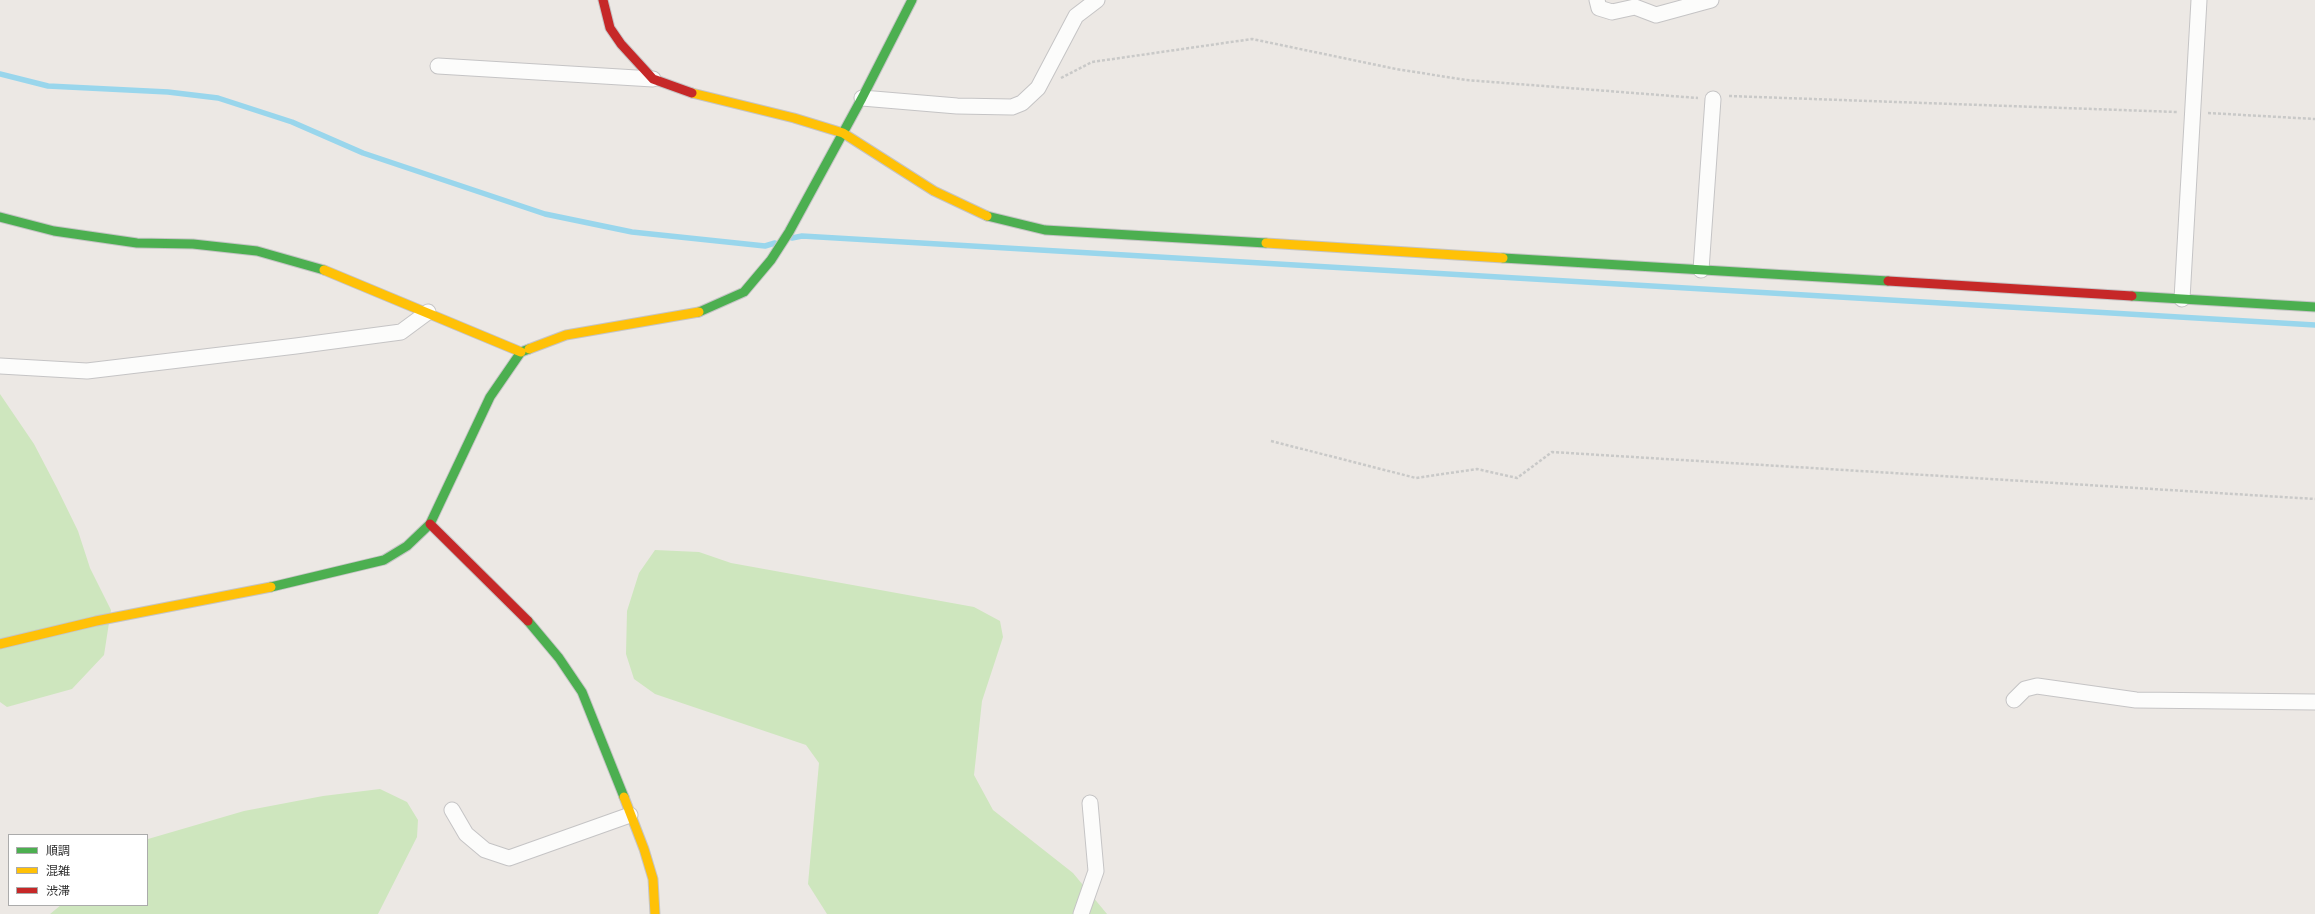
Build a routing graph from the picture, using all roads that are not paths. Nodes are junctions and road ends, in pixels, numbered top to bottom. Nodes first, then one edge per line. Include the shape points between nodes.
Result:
1 (603, 0) edge
2 (912, 0) edge
3 (1097, 0) edge
4 (1597, 0) edge
5 (1711, 0) edge
6 (2199, 0) edge
7 (438, 66) dead end
8 (653, 79) junction
9 (862, 98) junction
10 (1713, 99) road end
11 (843, 133) junction
12 (0, 217) edge
13 (1702, 270) junction
14 (2182, 299) junction
15 (2315, 307) edge
16 (428, 312) junction
17 (521, 352) junction
18 (0, 366) edge
19 (430, 524) junction
20 (0, 644) edge
21 (2014, 700) dead end
22 (2315, 702) edge
23 (1090, 803) dead end
24 (452, 810) dead end
25 (630, 815) junction
26 (656, 914) edge
27 (1081, 914) edge

1 - 8 street via 613,33
2 - 9 street
3 - 9 street via 1076,16 1038,88 1022,103 1012,107 957,106
4 - 5 street via 1599,8 1612,12 1635,7 1656,15
6 - 14 street
7 - 8 street
8 - 11 street via 686,92 794,118
9 - 11 street
10 - 13 street
11 - 13 street via 947,197 986,216 1045,230
11 - 17 street via 789,232 771,260 744,292 696,313 566,335
12 - 16 street via 54,231 137,243 194,244 257,251 328,271
13 - 14 street
14 - 15 street
16 - 17 street
16 - 18 street via 401,332 289,347 87,370
17 - 19 street via 490,397
19 - 20 street via 407,546 384,560 300,582 96,621
19 - 25 street via 537,630 560,658 582,692
21 - 22 street via 2025,689 2037,686 2136,700
23 - 27 street via 1096,871
24 - 25 street via 466,834 485,850 509,858
25 - 26 street via 653,879

